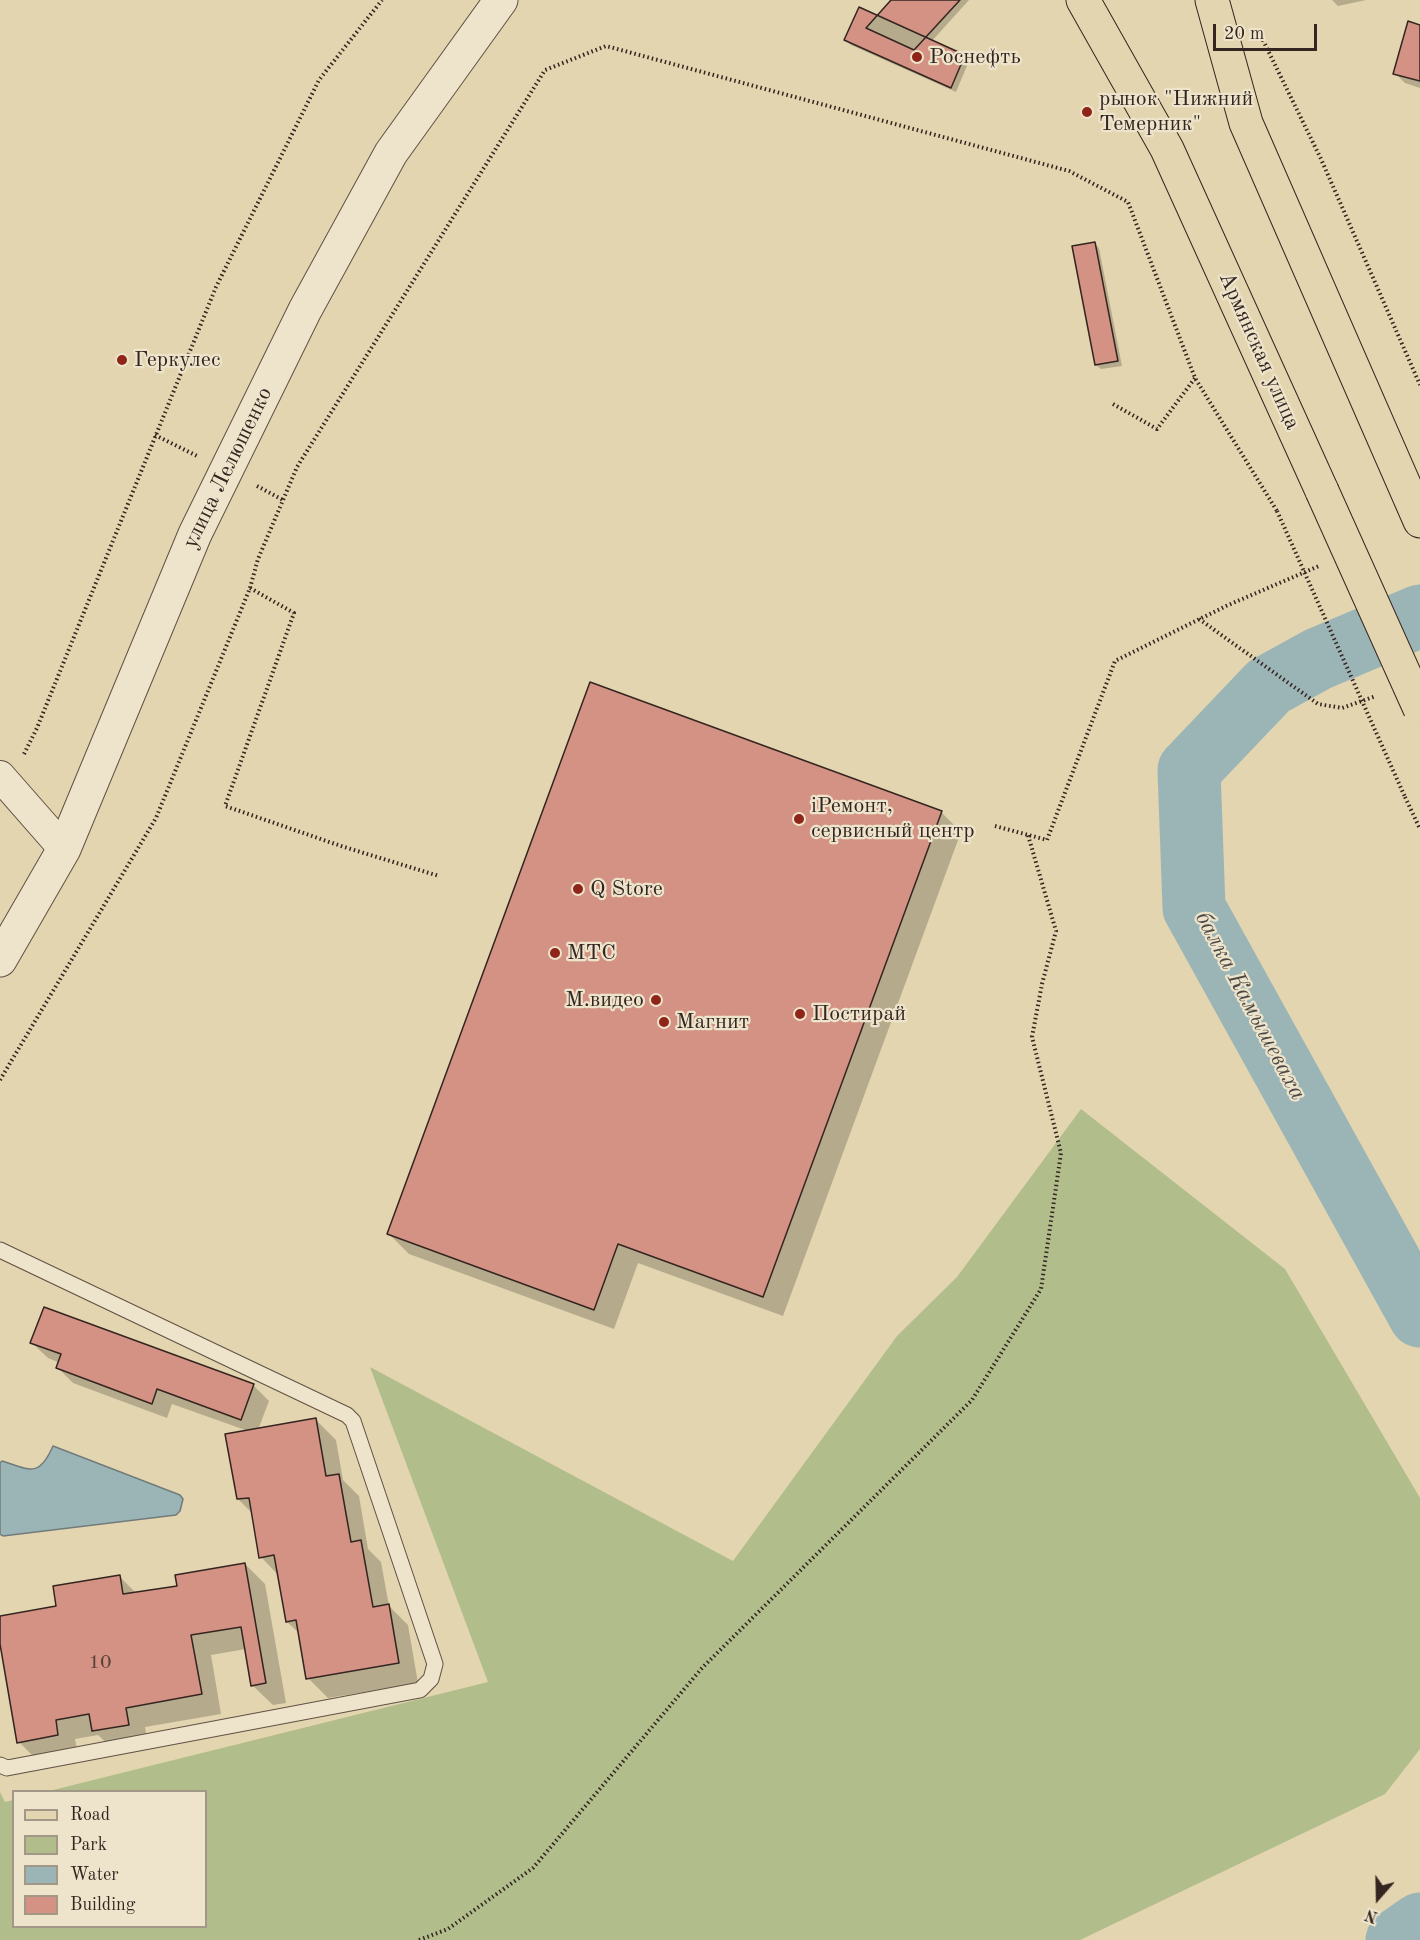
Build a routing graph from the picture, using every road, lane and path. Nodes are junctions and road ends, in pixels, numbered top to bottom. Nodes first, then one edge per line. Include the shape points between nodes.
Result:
1 (382, 0) edge
2 (501, 0) edge
3 (1083, 0) edge
4 (1212, 0) edge
5 (1256, 26) dead end
6 (1195, 378) junction
7 (1420, 386) edge
8 (1113, 404) dead end
9 (1420, 521) edge
10 (1323, 564) dead end
11 (250, 588) junction
12 (1199, 619) junction
13 (1386, 692) dead end
14 (1420, 709) edge
15 (4, 781) edge
16 (995, 826) dead end
17 (1420, 829) edge
18 (1028, 835) junction
19 (64, 849) junction
20 (439, 876) dead end
21 (0, 960) edge
22 (0, 1080) edge
23 (0, 1250) edge
24 (0, 1765) edge
25 (420, 1940) edge

1 - 15 path via 319,80 216,287 37,728
2 - 19 street, улица Лелюшенко via 391,153 305,310 195,534
3 - 14 main road, Армянская улица, bridge via 1167,149
4 - 9 main road via 1246,123
5 - 7 path via 1321,159
6 - 8 path via 1157,429
6 - 11 path via 1128,202 1069,171 606,46 544,70 297,467 258,559
6 - 17 path, bridge via 1277,511
10 - 12 path
11 - 20 path via 294,613 225,806
11 - 22 path via 156,818
12 - 13 path via 1318,705 1342,708
12 - 18 path via 1115,661 1047,840
15 - 19 street
16 - 18 path
18 - 25 path via 1056,931 1032,1037 1061,1153 1041,1289 972,1400 702,1668 533,1868 448,1929
19 - 21 street, улица Лелюшенко
23 - 24 lane via 347,1415 353,1421 435,1664 431,1679 420,1690 7,1768

